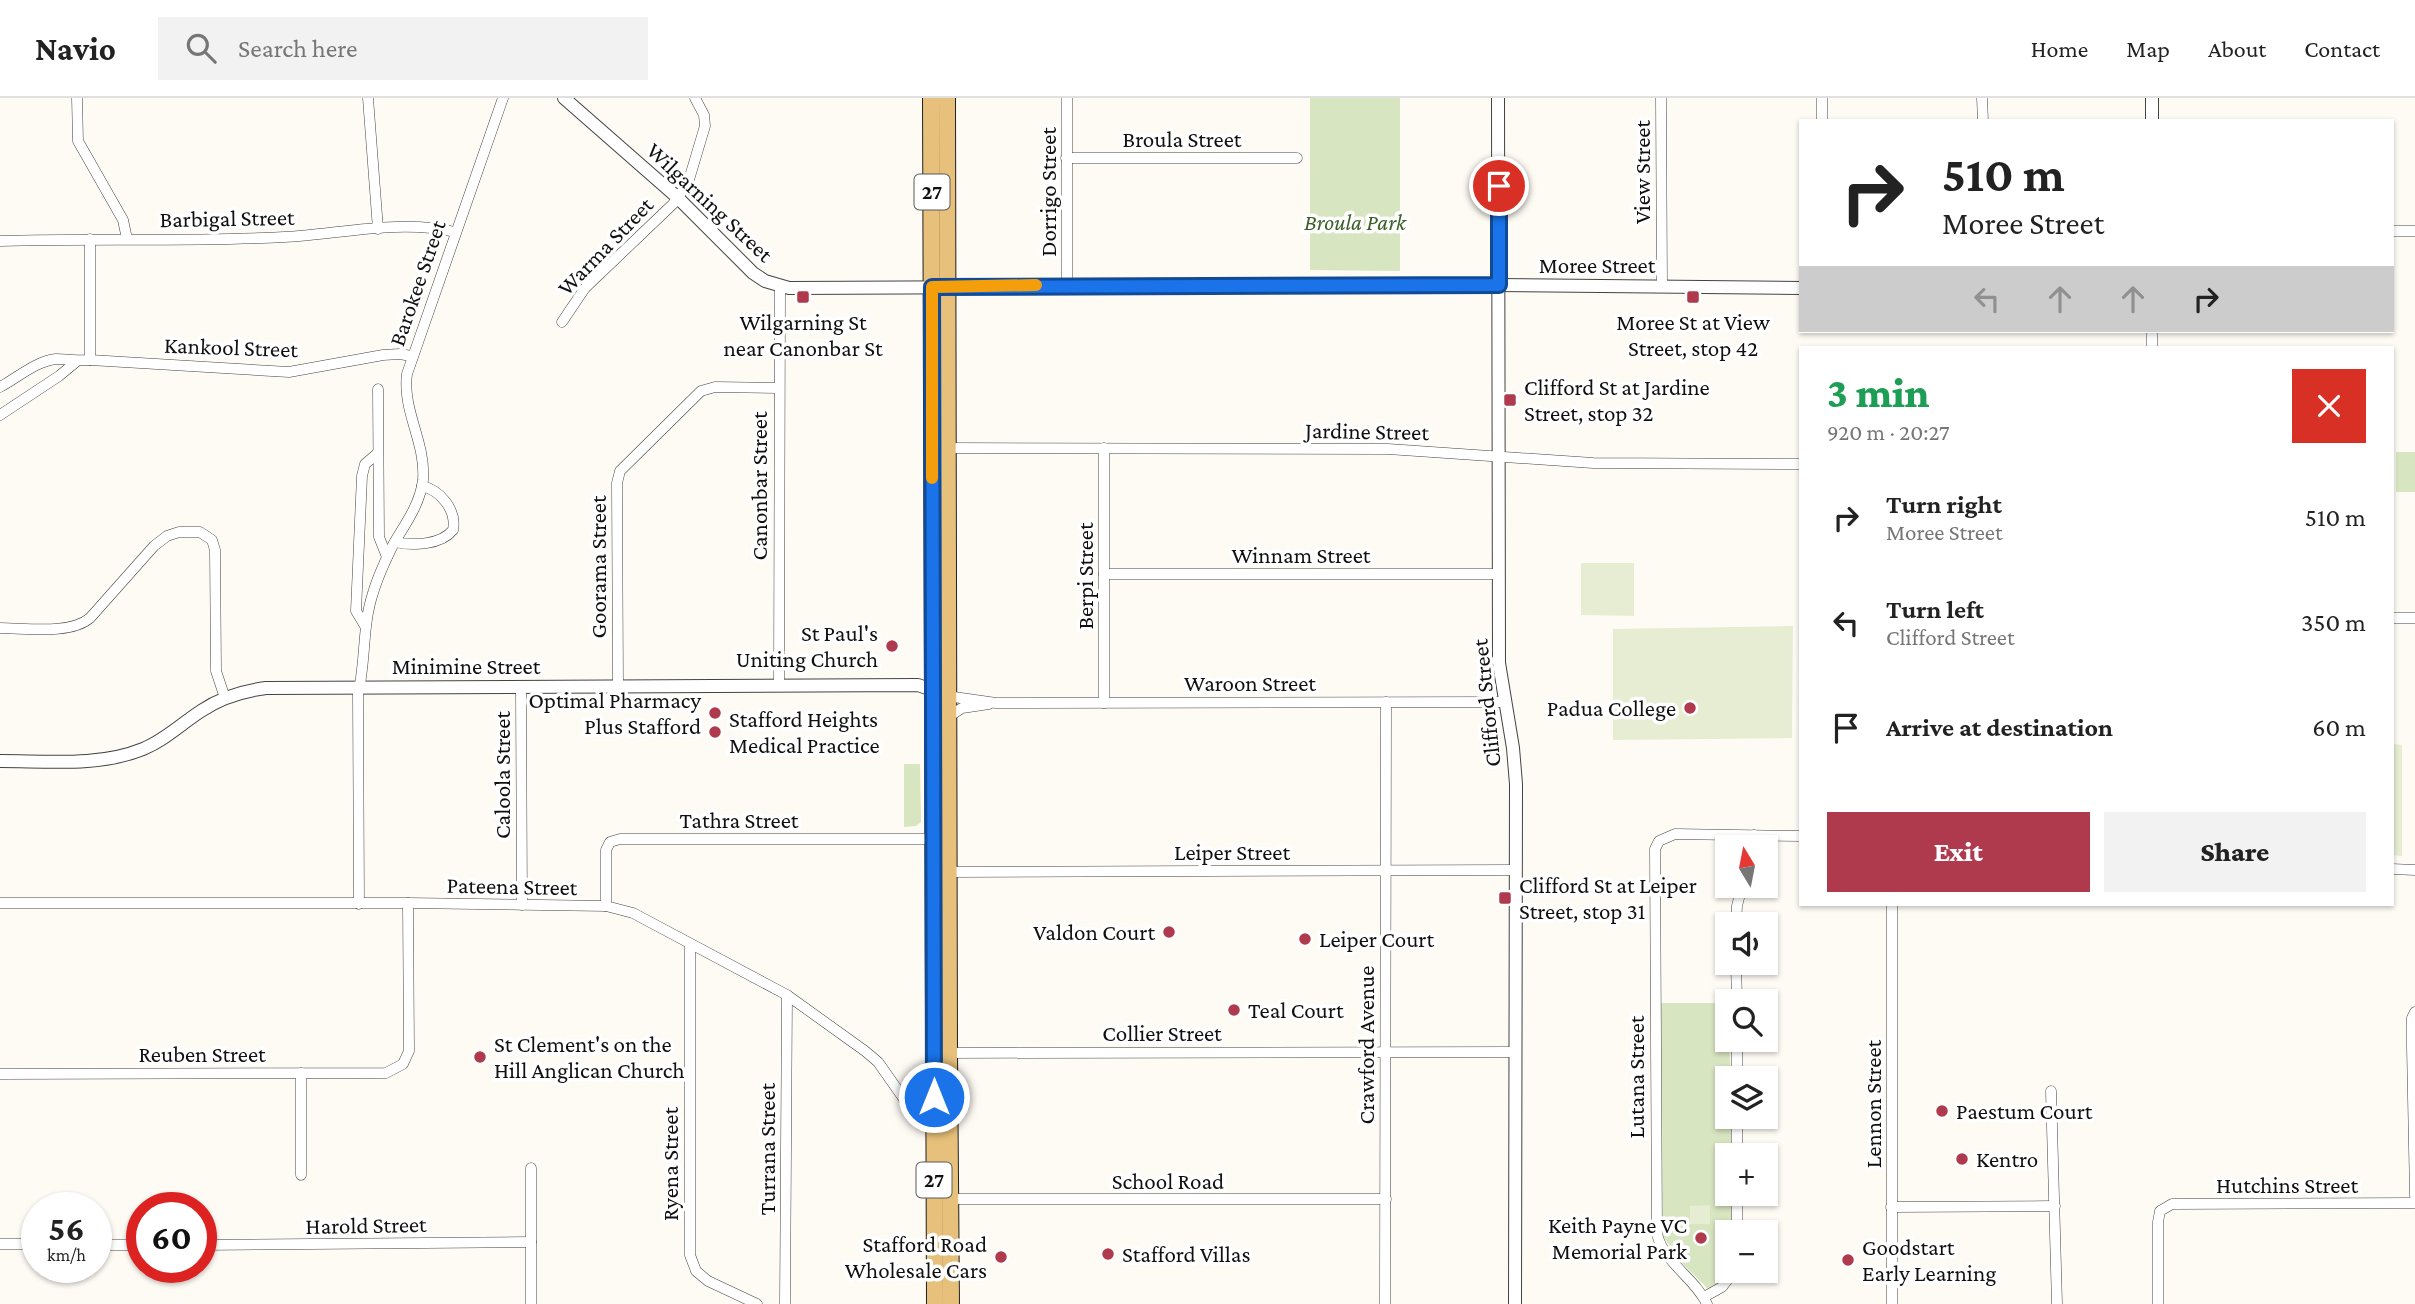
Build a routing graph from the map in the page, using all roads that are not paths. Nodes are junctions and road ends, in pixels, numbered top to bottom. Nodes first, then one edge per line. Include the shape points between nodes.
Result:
1 (77, 98) edge
2 (368, 98) edge
3 (503, 98) edge
4 (564, 98) edge
5 (695, 98) edge
6 (932, 98) edge
7 (947, 98) edge
8 (1067, 98) edge
9 (1498, 98) edge
10 (1661, 98) edge
11 (1822, 98) edge
12 (1982, 98) edge
13 (2152, 98) edge
14 (1822, 119) edge
15 (1983, 119) edge
16 (2152, 119) edge
17 (1066, 158) junction
18 (1297, 158) dead end
19 (677, 197) junction
20 (377, 229) junction
21 (2394, 231) edge
22 (2415, 231) edge
23 (455, 232) junction
24 (90, 239) junction
25 (127, 239) junction
26 (0, 242) edge
27 (1068, 285) junction
28 (1499, 285) junction
29 (780, 287) junction
30 (940, 287) junction
31 (1662, 287) junction
32 (1799, 288) edge
33 (562, 322) dead end
34 (411, 356) junction
35 (90, 360) junction
36 (76, 362) junction
37 (0, 387) edge
38 (778, 388) junction
39 (378, 389) dead end
40 (0, 415) edge
41 (939, 448) junction
42 (1104, 448) junction
43 (378, 453) junction
44 (1500, 457) junction
45 (1799, 464) edge
46 (422, 486) junction
47 (395, 542) junction
48 (387, 557) junction
49 (1104, 574) junction
50 (1499, 574) junction
51 (2394, 618) edge
52 (2415, 618) edge
53 (365, 626) junction
54 (0, 628) edge
55 (618, 686) junction
56 (779, 686) junction
57 (359, 687) junction
58 (521, 687) junction
59 (932, 690) junction
60 (947, 696) junction
61 (225, 698) junction
62 (1386, 702) junction
63 (1504, 702) junction
64 (996, 703) junction
65 (1104, 703) junction
66 (948, 717) junction
67 (0, 761) edge
68 (1754, 835) edge
69 (1778, 836) edge
70 (1799, 836) edge
71 (934, 839) junction
72 (2394, 869) edge
73 (1516, 870) junction
74 (2415, 870) edge
75 (1386, 871) junction
76 (948, 872) junction
77 (0, 903) edge
78 (408, 903) junction
79 (359, 904) junction
80 (522, 905) junction
81 (606, 906) junction
82 (1892, 906) edge
83 (690, 944) junction
84 (787, 995) junction
85 (2415, 1012) edge
86 (1385, 1052) junction
87 (1515, 1052) junction
88 (941, 1053) junction
89 (301, 1073) junction
90 (0, 1074) edge
91 (2051, 1091) dead end
92 (942, 1120) junction
93 (531, 1168) dead end
94 (301, 1175) dead end
95 (2415, 1196) edge
96 (951, 1199) junction
97 (1386, 1199) junction
98 (2415, 1203) edge
99 (2055, 1206) junction
100 (1891, 1207) junction
101 (531, 1242) junction
102 (0, 1244) edge
103 (21, 1244) edge
104 (217, 1245) edge
105 (1725, 1283) edge
106 (1705, 1300) edge
107 (531, 1304) edge
108 (757, 1304) edge
109 (785, 1304) edge
110 (935, 1304) edge
111 (951, 1304) edge
112 (1385, 1304) edge
113 (1515, 1304) edge
114 (1892, 1304) edge
115 (2057, 1304) edge
116 (2158, 1304) edge

1 - 25 street via 78,141 124,220
2 - 20 street
3 - 23 street, Barokee Street
4 - 19 street, Wilgarning Street
5 - 19 street, Warma Street via 705,126 692,173
6 - 30 main road, 27
7 - 30 main road, 27
8 - 17 street, Dorrigo Street
9 - 28 street, Clifford Street
10 - 31 street, View Street
11 - 14 street
12 - 15 street
13 - 16 street
17 - 18 street, Broula Street
17 - 27 street, Dorrigo Street
19 - 29 street, Wilgarning Street via 753,273
19 - 33 street, Warma Street via 585,288
20 - 23 street, Barbigal Street
20 - 25 street, Barbigal Street via 284,237
21 - 22 street
23 - 34 street, Barokee Street
24 - 25 street, Barbigal Street
24 - 26 street, Barbigal Street
24 - 35 street
27 - 28 street, Moree Street
27 - 30 street, Moree Street
28 - 31 street, Moree Street
28 - 44 street, Clifford Street
29 - 30 street, Wilgarning Street
29 - 38 street, Canonbar Street
30 - 41 main road, 27
31 - 32 street, Moree Street
34 - 35 street, Kankool Street via 383,355 289,372
34 - 46 street, Barokee Street via 405,390 422,450
35 - 36 street, Kankool Street
36 - 37 street, Kankool Street via 46,362
36 - 40 street
38 - 55 street, Goorama Street via 706,389 620,471
38 - 56 street, Canonbar Street
39 - 43 street, Barokee Street
41 - 42 street, Jardine Street
41 - 59 main road, 27
41 - 60 main road, 27
42 - 44 street, Jardine Street via 1408,449
42 - 49 street, Berpi Street
43 - 48 street, Barokee Street via 379,537
43 - 53 street, Barokee Street via 365,464 362,476 356,611
44 - 45 street, Jardine Street via 1593,463
44 - 50 street, Clifford Street
46 - 47 street, Barokee Street
46 - 47 street via 440,495 452,515 453,530 440,540
47 - 48 street, Barokee Street
48 - 53 street, Barokee Street
49 - 50 street, Winnam Street
49 - 65 street, Berpi Street
50 - 63 street, Clifford Street
51 - 52 street
53 - 57 street, Barokee Street
54 - 61 street via 79,625 161,541 175,533 200,532 212,540 215,550 216,671
55 - 56 street, Minimine Street
55 - 58 street, Minimine Street
56 - 59 street, Minimine Street via 918,685
57 - 58 street, Minimine Street
57 - 61 street, Minimine Street via 266,688
57 - 79 street, Barokee Street
58 - 80 street, Caloola Street
59 - 60 street, Minimine Street
59 - 71 main road, 27
60 - 64 street, Waroon Street
60 - 66 main road, 27
61 - 67 street, Minimine Street via 166,737 121,756 90,761
62 - 63 street, Waroon Street
62 - 65 street, Waroon Street
62 - 75 street, Crawford Avenue
63 - 73 street, Clifford Street via 1515,763
64 - 65 street, Waroon Street
64 - 66 street, Waroon Street via 962,708
66 - 76 main road, 27
68 - 106 street, Lutana Street via 1675,834 1659,841 1654,861 1657,1234 1665,1253
69 - 70 street
71 - 81 street, Tathra Street via 620,839 610,842 606,850
71 - 88 main road, 27
72 - 74 street
73 - 75 street, Leiper Street
73 - 87 street, Clifford Street
75 - 76 street, Leiper Street
75 - 86 street, Crawford Avenue
76 - 88 main road, 27
77 - 79 street, Pateena Street
78 - 79 street, Pateena Street
78 - 80 street, Pateena Street
78 - 89 street, Reuben Street via 409,1051 402,1064 386,1073
80 - 81 street, Pateena Street
81 - 83 street, Pateena Street via 633,913
82 - 100 street, Lennon Street
83 - 84 street, Pateena Street
83 - 108 street, Ryena Street via 690,1255 696,1270 708,1281
84 - 92 street, Pateena Street via 878,1062 920,1119
84 - 109 street, Turrana Street
85 - 95 street
86 - 87 street, Collier Street
86 - 88 street, Collier Street
86 - 97 street, Crawford Avenue
87 - 113 street, Clifford Street
88 - 92 main road, 27
89 - 90 street, Reuben Street
89 - 94 street
91 - 99 street
92 - 96 main road, 27
92 - 110 main road, 27
93 - 101 street
96 - 97 street, School Road
96 - 111 main road, 27
97 - 112 street, Crawford Avenue
98 - 116 street, Hutchins Street via 2172,1204 2160,1210 2158,1222
99 - 100 street
99 - 115 street
100 - 114 street, Lennon Street
101 - 104 street, Harold Street
101 - 107 street
102 - 103 street
105 - 106 street

